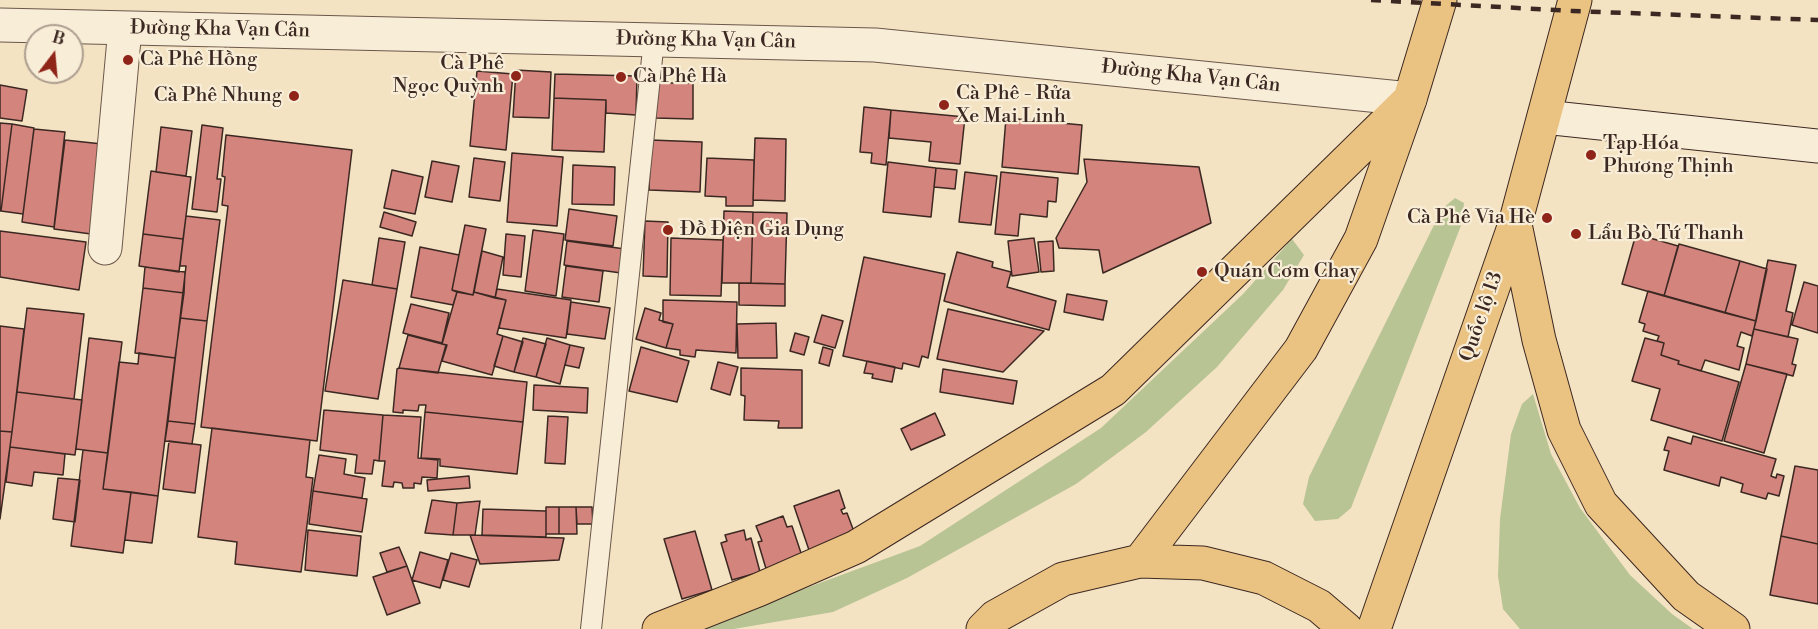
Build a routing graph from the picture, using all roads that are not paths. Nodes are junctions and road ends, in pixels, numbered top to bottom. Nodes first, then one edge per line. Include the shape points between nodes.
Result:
1 (1440, 0) edge
2 (1575, 0) edge
3 (0, 25) edge
4 (125, 28) junction
5 (654, 40) junction
6 (1410, 99) junction
7 (1544, 117) junction
8 (1818, 146) edge
9 (1515, 224) junction
10 (105, 249) dead end
11 (1140, 561) junction
12 (591, 629) edge
13 (659, 629) edge
14 (983, 629) edge
15 (1346, 629) edge
16 (1374, 629) edge
17 (1733, 629) edge

1 - 6 highway
2 - 7 highway, Quốc lộ 13
3 - 4 street, Đường Kha Vạn Cân
4 - 5 street, Đường Kha Vạn Cân
4 - 10 street
5 - 6 street, Đường Kha Vạn Cân via 874,45
5 - 12 lane
6 - 11 highway via 1361,239 1301,349
6 - 13 highway via 1113,390 856,547
7 - 8 street
7 - 9 highway, Quốc lộ 13
9 - 16 highway, Quốc lộ 13
9 - 17 highway via 1539,340 1564,430 1601,504 1686,596
11 - 14 highway via 1063,579 995,617
11 - 15 highway via 1203,562 1263,578 1319,606

